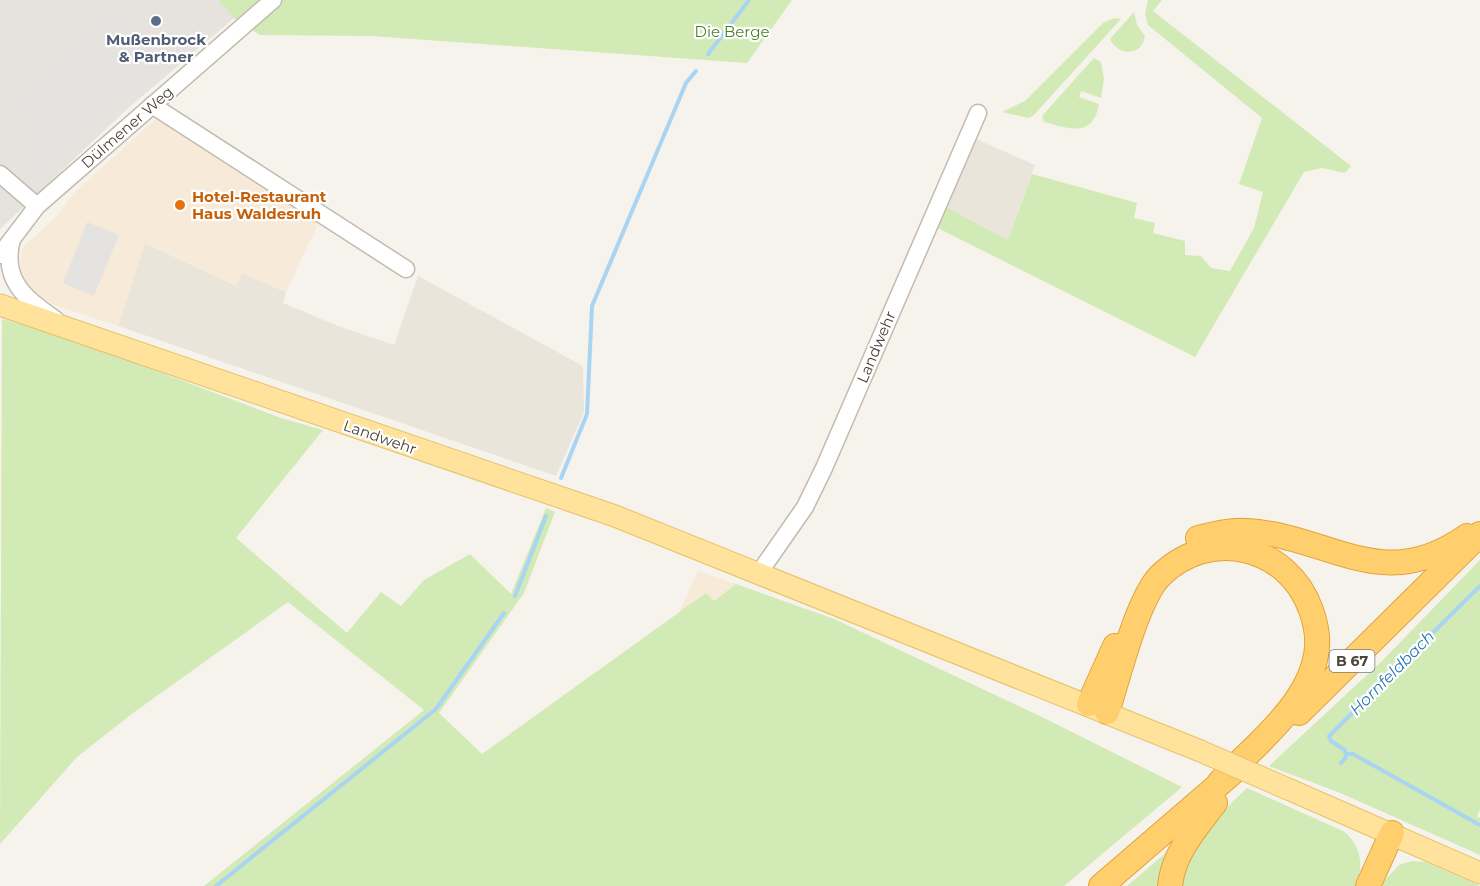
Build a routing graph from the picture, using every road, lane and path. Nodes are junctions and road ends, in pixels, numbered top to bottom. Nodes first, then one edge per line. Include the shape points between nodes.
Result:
1 (273, 0) edge
2 (152, 105) junction
3 (978, 113) dead end
4 (0, 174) edge
5 (37, 206) junction
6 (13, 236) junction
7 (0, 255) edge
8 (406, 269) dead end
9 (0, 305) edge
10 (66, 327) junction
11 (1480, 525) edge
12 (1480, 534) edge
13 (1480, 551) edge
14 (759, 573) junction
15 (1098, 708) junction
16 (1217, 793) junction
17 (1392, 833) junction
18 (1480, 873) edge
19 (1101, 886) edge
20 (1116, 886) edge
21 (1170, 886) edge
22 (1368, 886) edge

1 - 2 street, Dülmener Weg
2 - 5 street, Dülmener Weg
2 - 8 street
3 - 14 street, Landwehr via 824,468 795,523
4 - 5 street
5 - 6 street, Dülmener Weg
6 - 7 street, Dülmener Weg
6 - 10 street via 10,264 18,287 25,299
9 - 10 main road, Landwehr
10 - 14 main road, Landwehr via 615,516
11 - 15 highway via 1441,551 1404,563 1372,563 1246,530 1195,539 1177,549 1148,576
12 - 16 highway, B 67
13 - 16 highway, B 67 via 1432,600
14 - 15 main road, Landwehr
15 - 16 highway via 1158,578 1173,565 1199,552 1221,547 1262,555 1284,569 1304,590 1316,625 1317,655 1292,711
15 - 17 main road, Landwehr, bridge
16 - 19 highway, B 67
16 - 20 highway, B 67
16 - 21 highway via 1185,843
17 - 18 main road, Landwehr
17 - 22 highway

